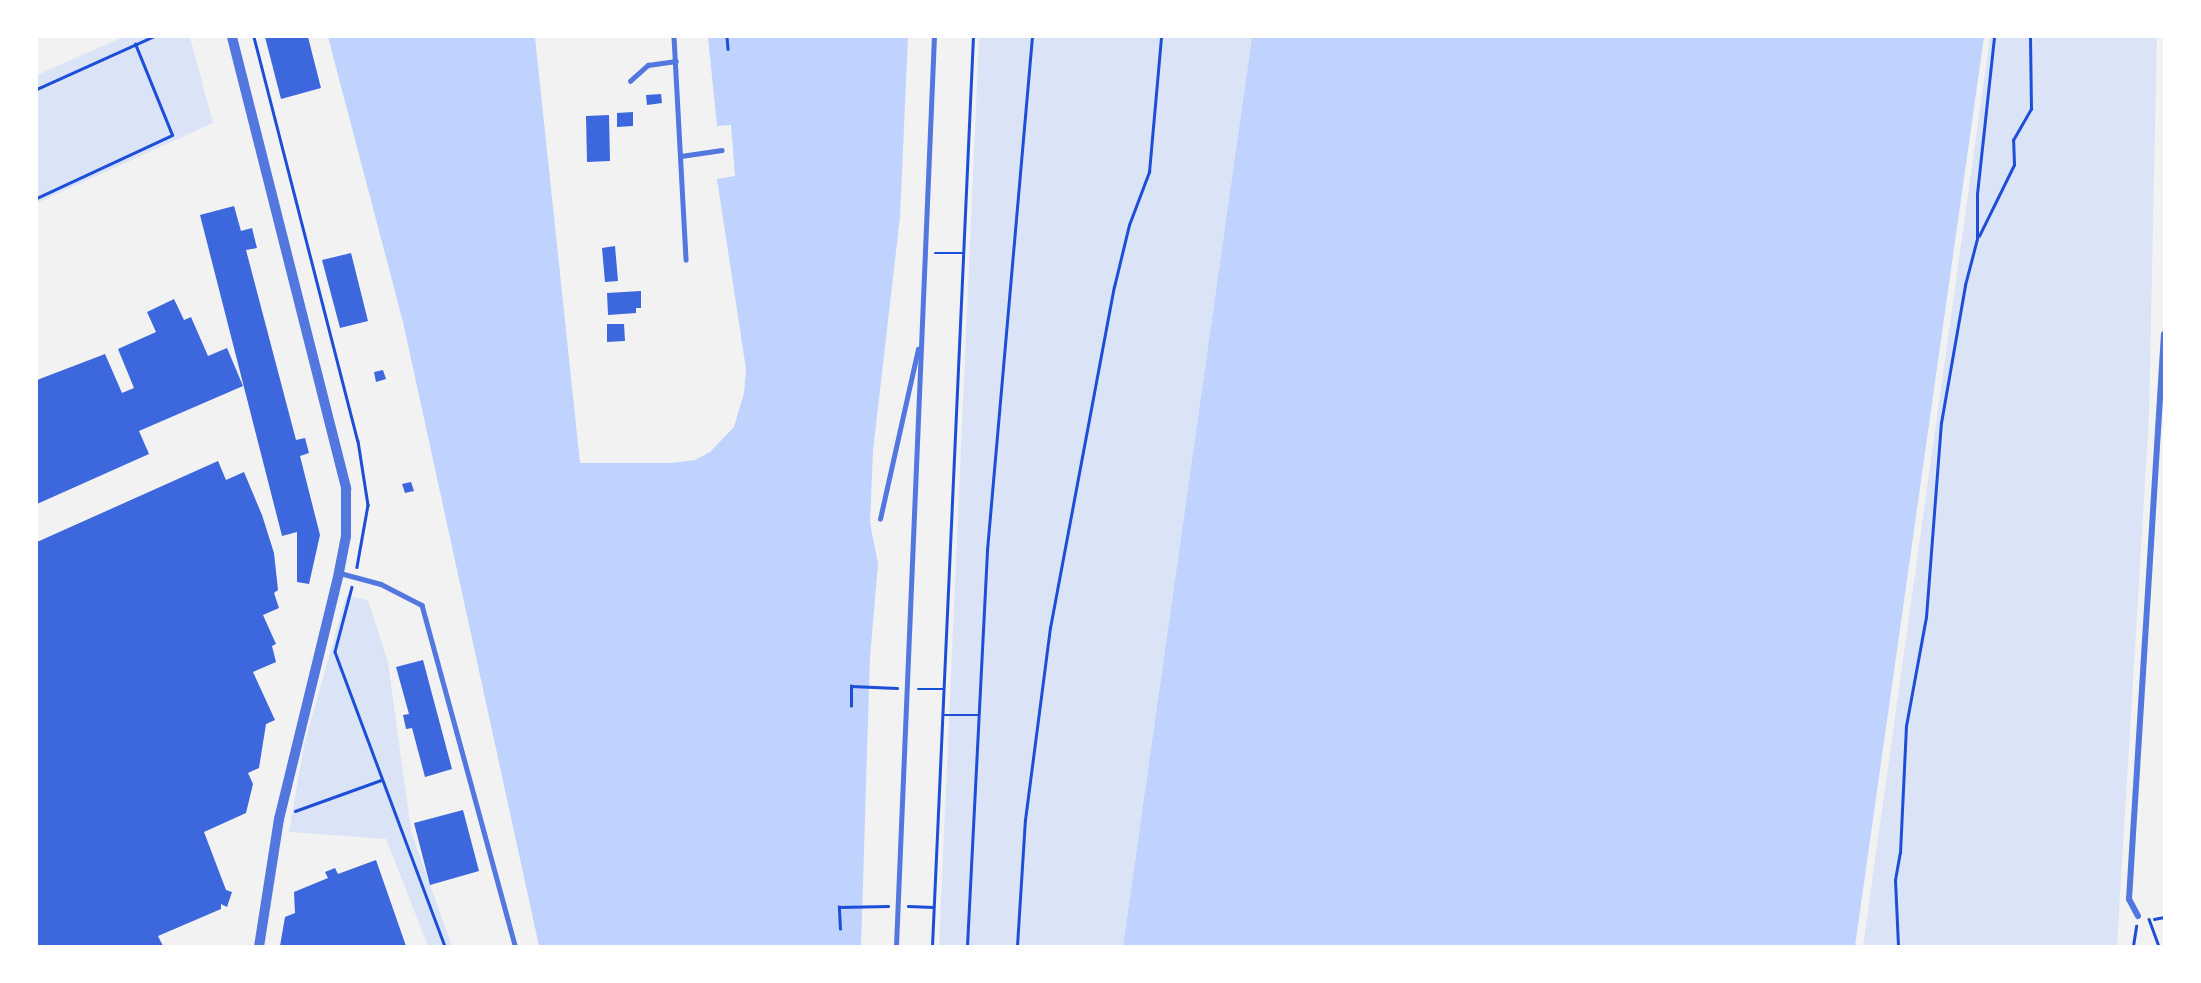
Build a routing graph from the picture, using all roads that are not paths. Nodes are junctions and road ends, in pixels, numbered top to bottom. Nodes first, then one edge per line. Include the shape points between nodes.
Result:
1 (232, 37) edge
2 (674, 37) edge
3 (934, 37) edge
4 (676, 61) junction
5 (630, 82) dead end
6 (722, 150) dead end
7 (681, 156) junction
8 (686, 260) dead end
9 (2164, 334) edge
10 (921, 336) junction
11 (880, 519) dead end
12 (339, 573) junction
13 (2138, 916) road end
14 (259, 946) edge
15 (515, 946) edge
16 (896, 946) edge

1 - 12 street via 338,445 346,489 346,536
2 - 4 lane
3 - 10 lane
4 - 5 lane via 648,65
4 - 7 lane
6 - 7 lane
7 - 8 lane
9 - 13 street via 2129,899
10 - 11 lane
10 - 16 lane
12 - 14 street via 279,818
12 - 15 lane via 355,575 422,605

